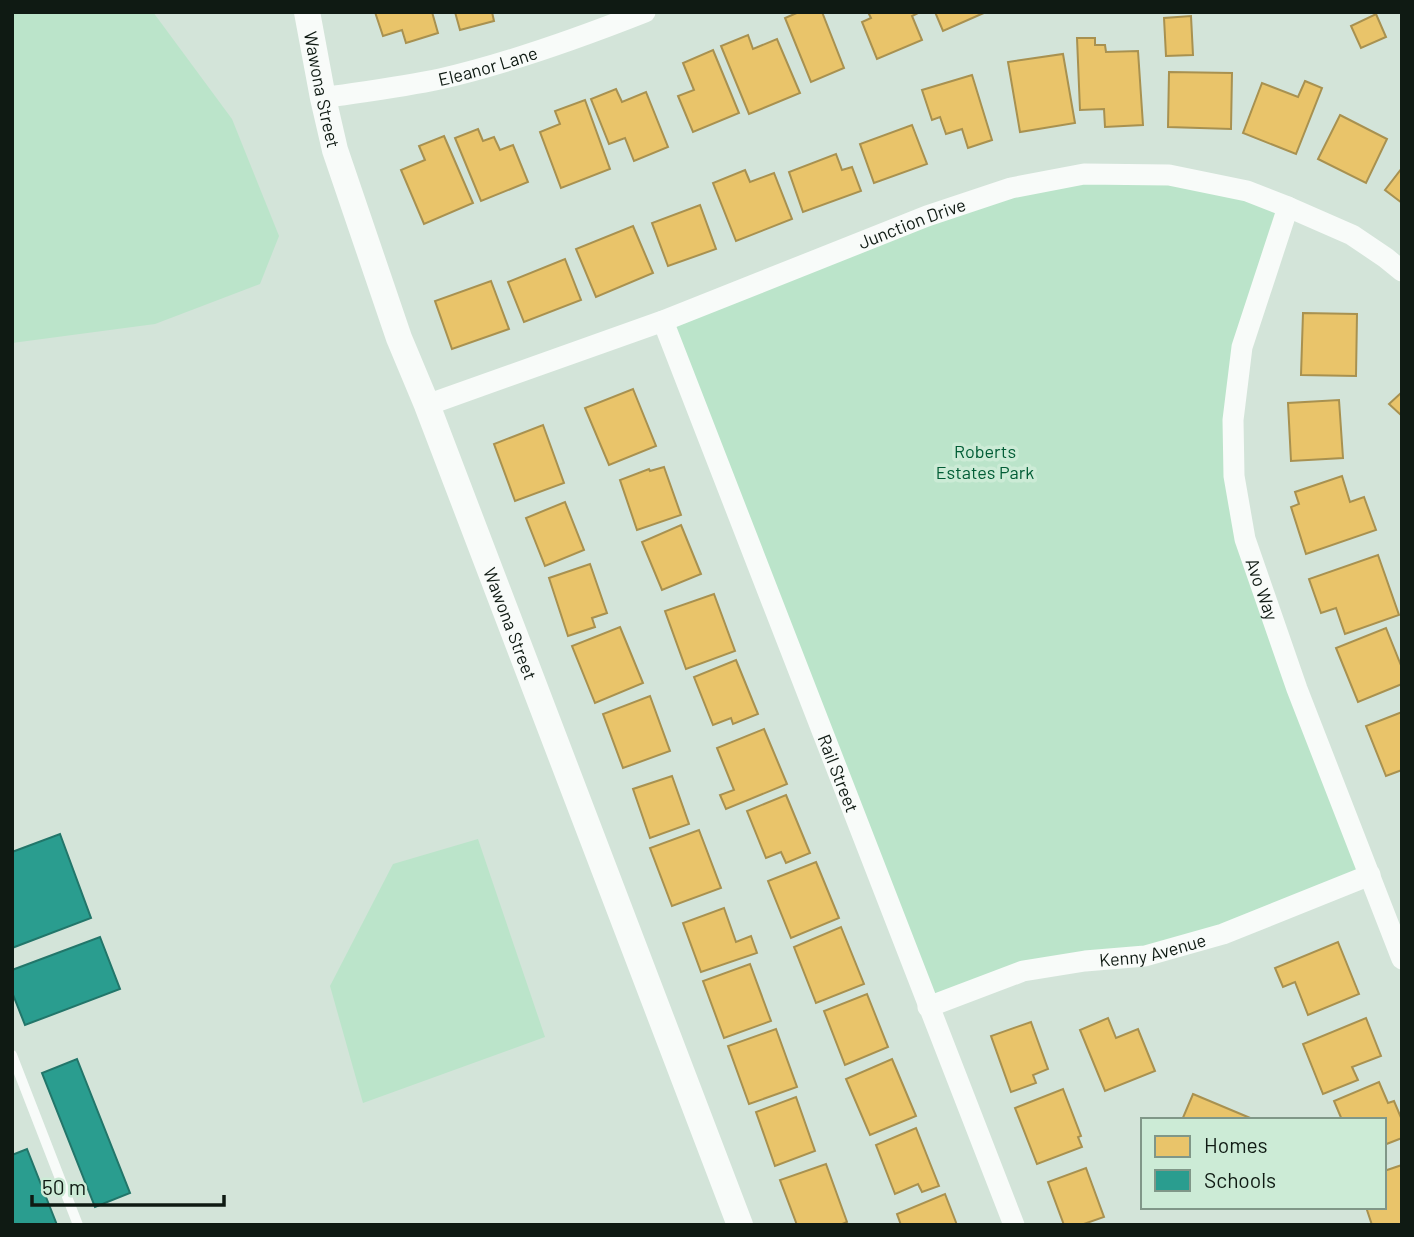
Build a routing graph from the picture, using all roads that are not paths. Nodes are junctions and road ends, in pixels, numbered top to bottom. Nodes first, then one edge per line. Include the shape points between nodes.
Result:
1 (307, 12) edge
2 (645, 12) edge
3 (323, 98) junction
4 (1288, 207) junction
5 (1402, 271) edge
6 (663, 321) junction
7 (427, 405) junction
8 (1370, 875) junction
9 (1402, 959) edge
10 (928, 1007) junction
11 (12, 1055) edge
12 (78, 1225) edge
13 (740, 1225) edge
14 (1014, 1225) edge

1 - 3 street, Wawona Street
2 - 3 street, Eleanor Lane via 489,66
3 - 7 street, Wawona Street via 335,150 399,338
4 - 5 street, Junction Drive via 1352,235
4 - 6 street, Junction Drive via 1247,191 1169,175 1084,174 1012,188 927,216
4 - 8 street, Avo Way via 1242,347 1233,420 1234,476 1245,540
6 - 7 street, Junction Drive
6 - 10 street, Rail Street
7 - 13 street, Wawona Street
8 - 9 street, Avo Way
8 - 10 street, Kenny Avenue via 1223,933 1145,956 1023,971
10 - 14 street, Rail Street
11 - 12 lane

